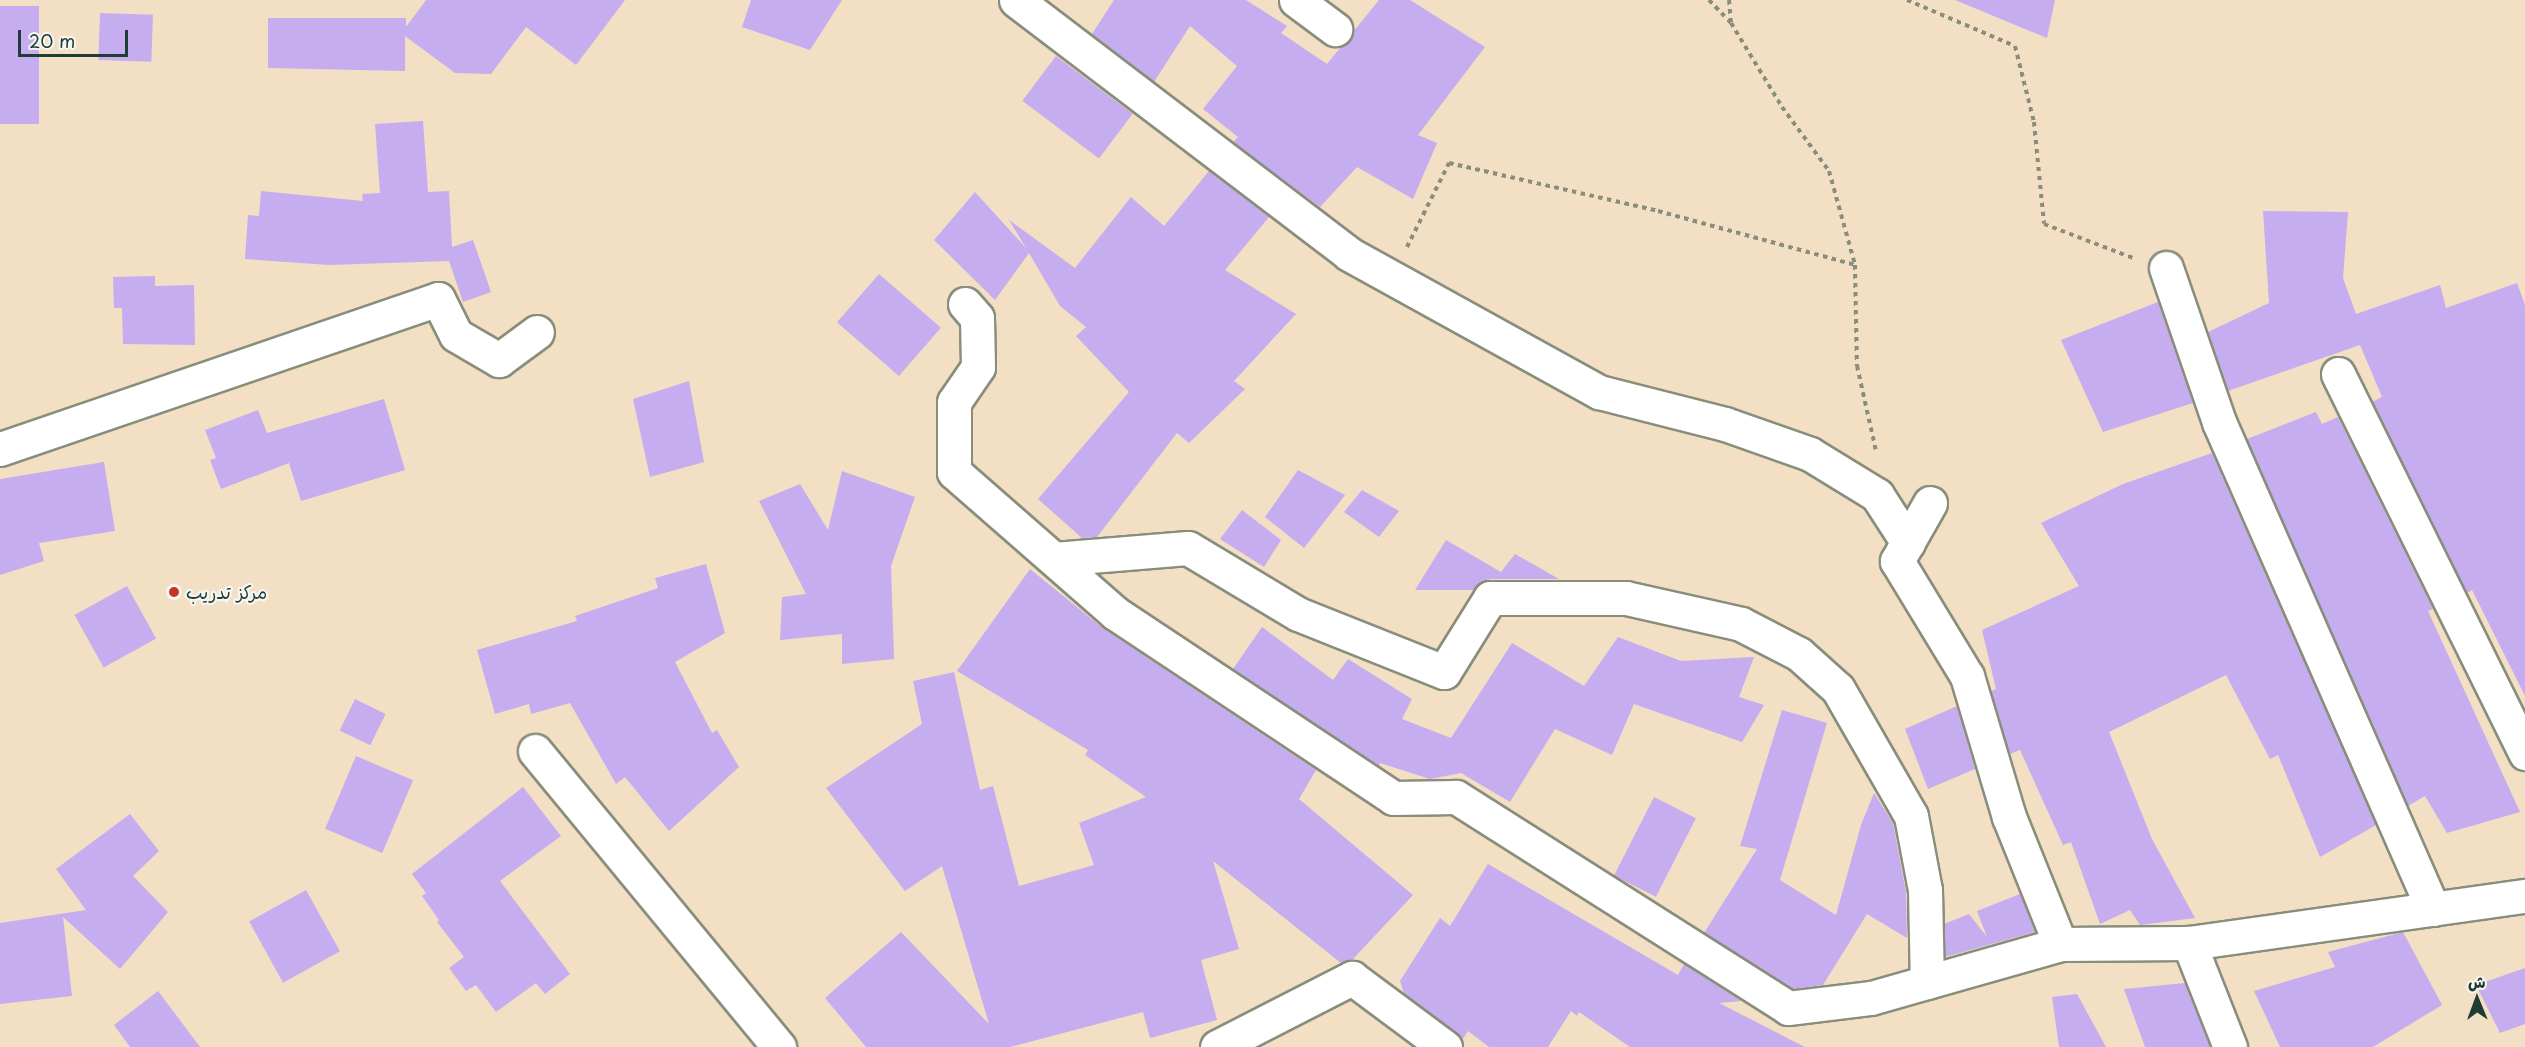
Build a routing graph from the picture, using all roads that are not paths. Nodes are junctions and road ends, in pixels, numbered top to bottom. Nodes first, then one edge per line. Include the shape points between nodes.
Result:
1 (1016, 0) edge
2 (1296, 0) edge
3 (1335, 29) dead end
4 (2166, 268) road end
5 (965, 304) dead end
6 (537, 332) dead end
7 (2338, 374) dead end
8 (0, 449) edge
9 (1930, 503) dead end
10 (1908, 543) junction
11 (1054, 559) junction
12 (535, 751) dead end
13 (2525, 753) edge
14 (2525, 896) edge
15 (2433, 909) junction
16 (2189, 943) junction
17 (2060, 944) junction
18 (1927, 982) junction
19 (779, 1047) edge
20 (1217, 1047) edge
21 (1445, 1047) edge
22 (2230, 1047) edge

1 - 10 street via 1349,254 1599,392 1725,424 1810,454 1877,495
2 - 3 street
4 - 15 street via 2219,422
5 - 11 street via 977,318 978,367 954,402 954,472
6 - 8 street via 499,360 456,335 438,299
7 - 13 street
9 - 10 street
10 - 17 street via 1897,561 1966,676 2009,817
11 - 18 street via 1115,613 1393,798 1455,797 1788,1008 1871,998
11 - 18 street via 1188,548 1298,614 1444,672 1490,598 1626,598 1741,624 1799,654 1838,689 1911,816 1925,890
12 - 19 street
14 - 15 street
15 - 16 street
16 - 17 street
16 - 22 street
17 - 18 street
20 - 21 street via 1352,978

